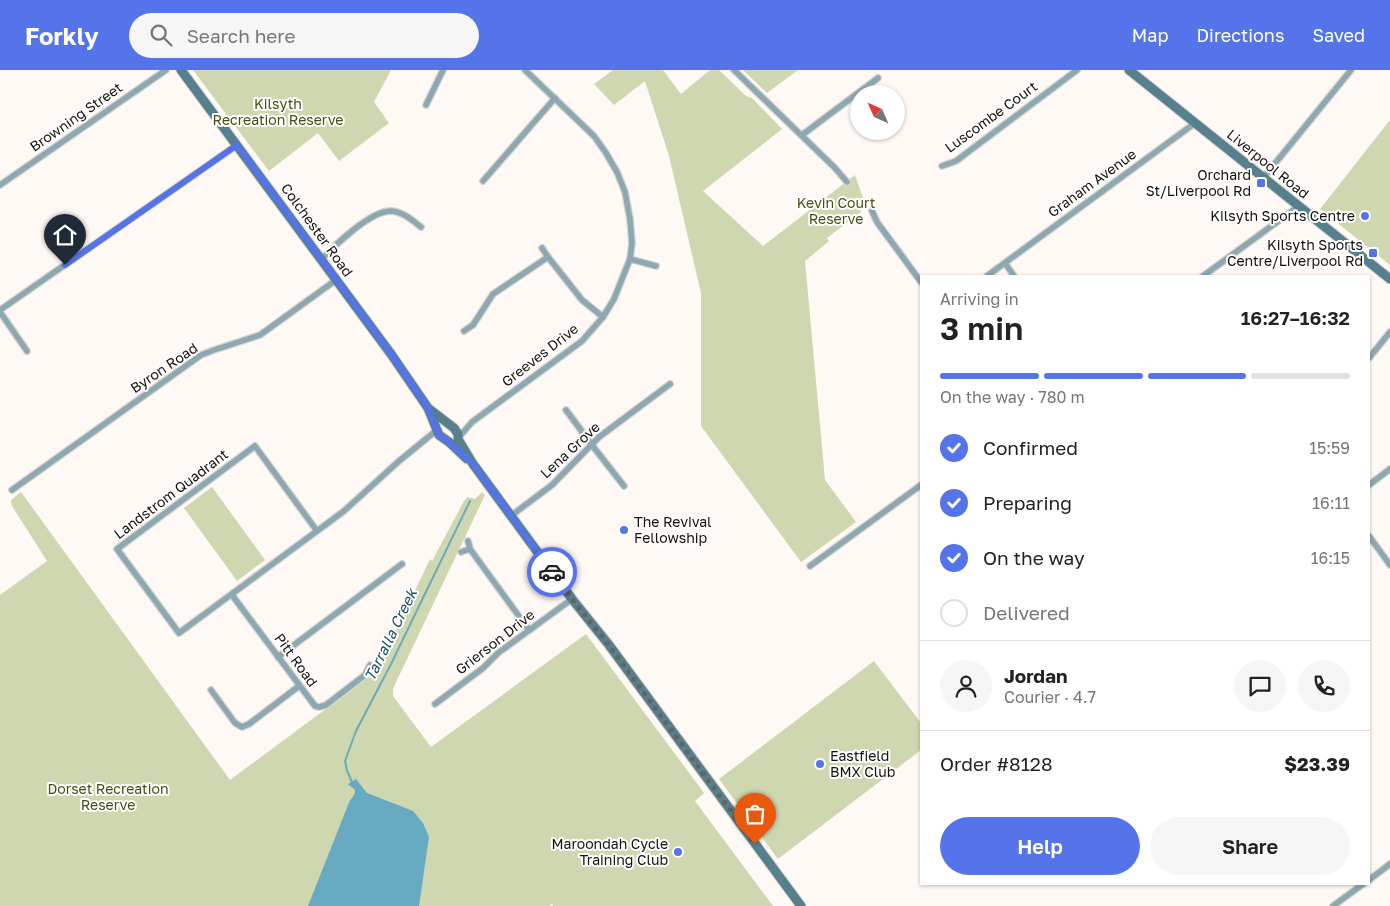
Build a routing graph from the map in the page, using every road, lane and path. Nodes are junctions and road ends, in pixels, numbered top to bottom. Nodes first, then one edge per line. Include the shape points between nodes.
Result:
1 (166, 70) edge
2 (182, 70) edge
3 (443, 70) edge
4 (525, 70) edge
5 (734, 70) edge
6 (1077, 70) edge
7 (1350, 70) edge
8 (1132, 71) edge
9 (878, 78) dead end
10 (555, 98) junction
11 (426, 105) dead end
12 (1195, 123) junction
13 (802, 135) junction
14 (237, 145) junction
15 (942, 166) dead end
16 (1264, 177) junction
17 (483, 181) dead end
18 (847, 182) dead end
19 (0, 185) edge
20 (1299, 206) junction
21 (872, 211) dead end
22 (421, 227) dead end
23 (542, 248) dead end
24 (548, 257) junction
25 (630, 259) junction
26 (321, 260) junction
27 (1005, 263) junction
28 (656, 266) dead end
29 (988, 275) edge
30 (1013, 275) edge
31 (1204, 275) edge
32 (1390, 279) edge
33 (336, 280) junction
34 (920, 281) edge
35 (0, 311) edge
36 (603, 317) junction
37 (464, 331) dead end
38 (1390, 332) edge
39 (27, 351) dead end
40 (1370, 357) edge
41 (670, 384) dead end
42 (428, 408) junction
43 (566, 410) dead end
44 (472, 422) junction
45 (451, 426) junction
46 (438, 432) junction
47 (455, 439) junction
48 (592, 444) junction
49 (1390, 468) edge
50 (1370, 484) edge
51 (920, 485) edge
52 (624, 486) dead end
53 (12, 490) dead end
54 (512, 515) junction
55 (317, 531) junction
56 (1370, 537) edge
57 (468, 541) dead end
58 (470, 549) junction
59 (461, 552) dead end
60 (402, 564) dead end
61 (1390, 565) edge
62 (810, 566) dead end
63 (232, 595) junction
64 (572, 599) junction
65 (529, 630) junction
66 (278, 656) junction
67 (370, 664) dead end
68 (300, 686) junction
69 (210, 690) dead end
70 (434, 704) dead end
71 (1390, 864) edge
72 (1370, 879) edge
73 (1362, 885) edge
74 (801, 906) edge
75 (1334, 906) edge

1 - 19 street, Browning Street
2 - 14 main road, Colchester Road
3 - 11 street
4 - 10 street, Greeves Drive
5 - 13 street
6 - 15 street, Luscombe Court via 956,161
7 - 16 street
8 - 12 main road, Liverpool Road
9 - 13 street
10 - 17 street
10 - 25 street, Greeves Drive via 594,136 617,172 630,219
12 - 16 main road, Liverpool Road
12 - 27 street, Graham Avenue
13 - 18 street
14 - 26 main road, Colchester Road
14 - 35 street
16 - 20 main road, Liverpool Road
20 - 31 street
20 - 32 main road, Liverpool Road
21 - 34 street
22 - 26 street via 399,213 381,213 342,240
23 - 24 street
24 - 36 street via 582,300
24 - 37 street via 493,294 473,325
25 - 28 street
25 - 36 street, Greeves Drive via 614,300
26 - 33 main road, Colchester Road
27 - 29 street, Graham Avenue
27 - 30 street
33 - 42 main road, Colchester Road
33 - 53 street, Byron Road via 260,335 201,355
35 - 39 street
36 - 44 street, Greeves Drive via 582,342
38 - 40 street
41 - 48 street, Lena Grove
42 - 45 main road, Colchester Road
42 - 46 main road, Colchester Road
43 - 48 street
44 - 45 street, Greeves Drive via 460,427
44 - 47 street, Greeves Drive
45 - 46 main road via 441,424
45 - 47 main road
46 - 47 main road
46 - 55 street, Landstrom Quadrant
47 - 54 main road
48 - 52 street
48 - 54 street, Lena Grove via 552,485
49 - 50 street
51 - 62 street
54 - 64 main road
55 - 63 street, Landstrom Quadrant
55 - 63 street, Landstrom Quadrant via 255,446 117,548 179,633
56 - 61 street
57 - 58 street
58 - 59 street
58 - 65 street
60 - 66 street
63 - 66 street, Pitt Road
64 - 65 street, Grierson Drive
64 - 74 main road
65 - 70 street, Grierson Drive
66 - 68 street, Pitt Road
67 - 68 street, Pitt Road via 365,675 323,706 313,704
68 - 69 street via 242,727 235,723
71 - 72 street
73 - 75 street

